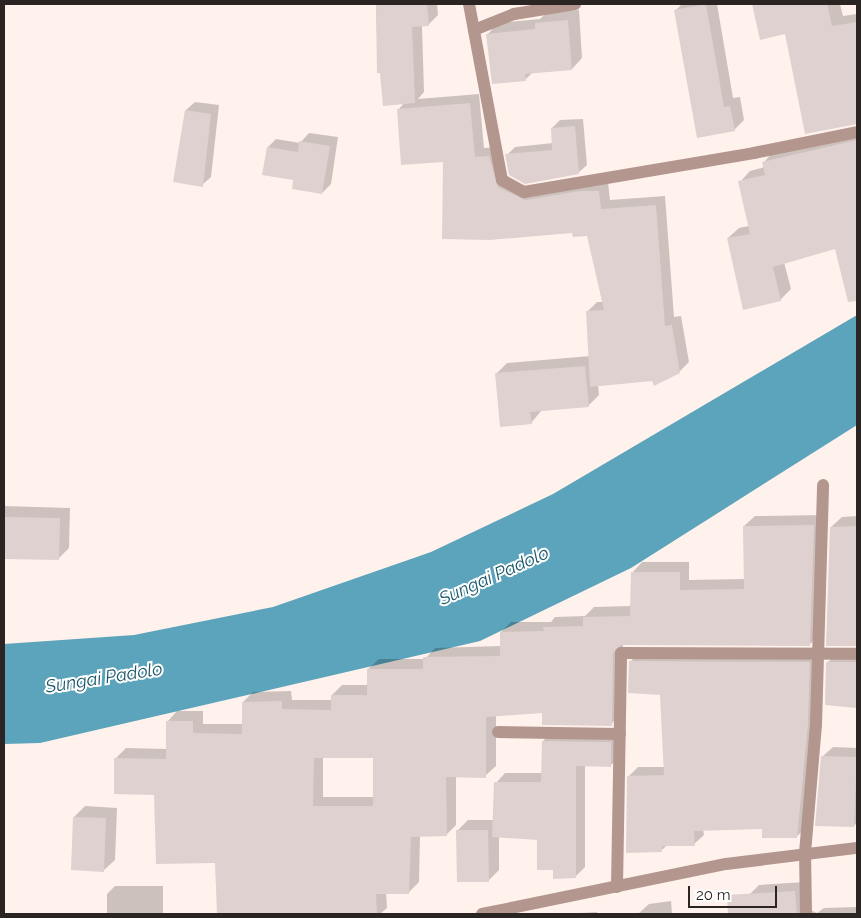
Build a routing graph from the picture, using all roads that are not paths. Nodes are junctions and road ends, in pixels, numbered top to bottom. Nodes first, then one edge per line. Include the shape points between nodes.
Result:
1 (469, 4) edge
2 (575, 4) edge
3 (474, 30) junction
4 (857, 132) edge
5 (823, 485) dead end
6 (818, 654) junction
7 (857, 654) edge
8 (498, 732) dead end
9 (620, 734) junction
10 (857, 848) edge
11 (805, 853) junction
12 (617, 887) junction
13 (482, 914) edge
14 (806, 914) edge

1 - 3 street
2 - 3 street via 514,14
3 - 4 street via 502,180 524,192
5 - 6 street
6 - 7 street
6 - 9 street via 621,653
6 - 11 street via 816,724
8 - 9 street
9 - 12 street
10 - 11 street
11 - 12 street via 726,864
11 - 14 street
12 - 13 street

